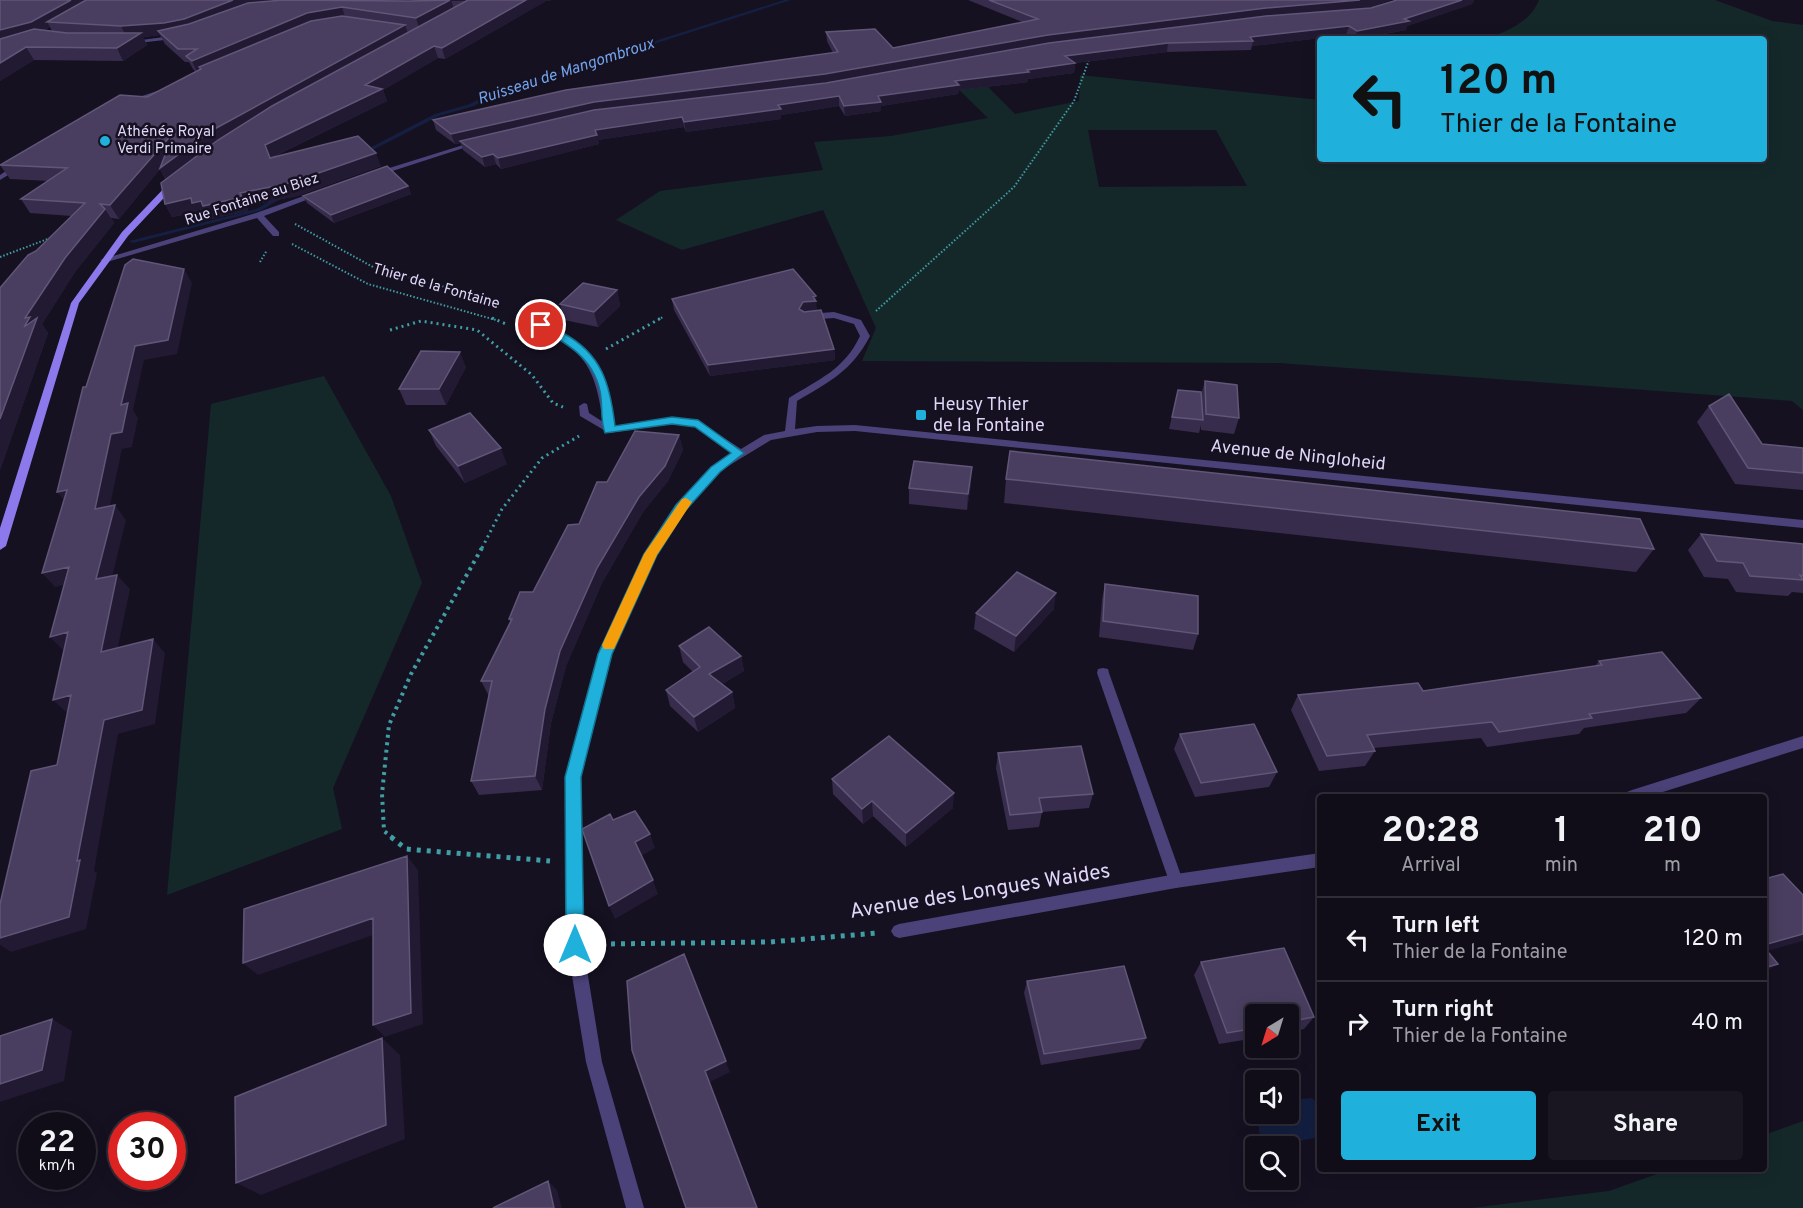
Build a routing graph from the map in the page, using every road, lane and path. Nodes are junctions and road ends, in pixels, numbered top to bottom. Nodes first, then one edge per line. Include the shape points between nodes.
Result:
1 (192, 34) edge
2 (127, 42) edge
3 (1093, 50) edge
4 (178, 85) edge
5 (120, 106) edge
6 (492, 139) edge
7 (26, 162) edge
8 (183, 177) edge
9 (364, 177) edge
10 (0, 178) edge
11 (332, 189) edge
12 (277, 209) junction
13 (259, 215) junction
14 (62, 233) edge
15 (276, 234) joint
16 (0, 257) edge
17 (104, 260) junction
18 (445, 287) dead end
19 (898, 291) dead end
20 (523, 315) dead end
21 (663, 317) dead end
22 (805, 318) edge
23 (507, 324) dead end
24 (860, 326) junction
25 (390, 330) dead end
26 (590, 358) junction
27 (584, 410) joint
28 (609, 430) junction
29 (790, 434) junction
30 (739, 453) junction
31 (1803, 524) edge
32 (0, 546) edge
33 (1103, 673) dead end
34 (1803, 742) edge
35 (1638, 794) edge
36 (1317, 860) edge
37 (574, 863) junction
38 (1176, 881) junction
39 (899, 931) joint
40 (575, 945) junction
41 (635, 1208) edge

1 - 2 street
3 - 24 path via 1074,101 1014,187
4 - 5 street
6 - 9 street
7 - 10 street
8 - 17 main road via 148,207
11 - 12 street, Rue Fontaine au Biez
12 - 13 street, Rue Fontaine au Biez
12 - 18 path via 300,230 374,267
13 - 15 street
13 - 17 street, Rue Fontaine au Biez
14 - 16 path
15 - 23 path, Thier de la Fontaine via 368,284
17 - 32 main road via 75,303
19 - 24 path
20 - 26 street, Thier de la Fontaine via 577,344
21 - 26 path
22 - 24 street via 834,315
24 - 29 street via 865,336 846,368 792,400
25 - 27 path via 421,321 477,330 532,375 553,403
26 - 28 street, Thier de la Fontaine via 605,389
27 - 28 street
28 - 30 street via 672,421 698,424
28 - 37 path via 580,435 542,458 502,509 406,684 389,725 382,794 384,831 406,849
29 - 30 street, Avenue de Ningloheid via 768,437
29 - 31 street, Avenue de Ningloheid via 855,428
30 - 37 street, Avenue de Ningloheid via 716,469 681,508 651,554 605,654 573,777
33 - 38 street
34 - 35 street
36 - 38 street, Avenue des Longues Waides
37 - 40 street, Avenue de Ningloheid
38 - 39 street, Avenue des Longues Waides
39 - 40 path, Avenue des Longues Waides via 770,942 636,941
40 - 41 street, Avenue de Ningloheid via 594,1062

